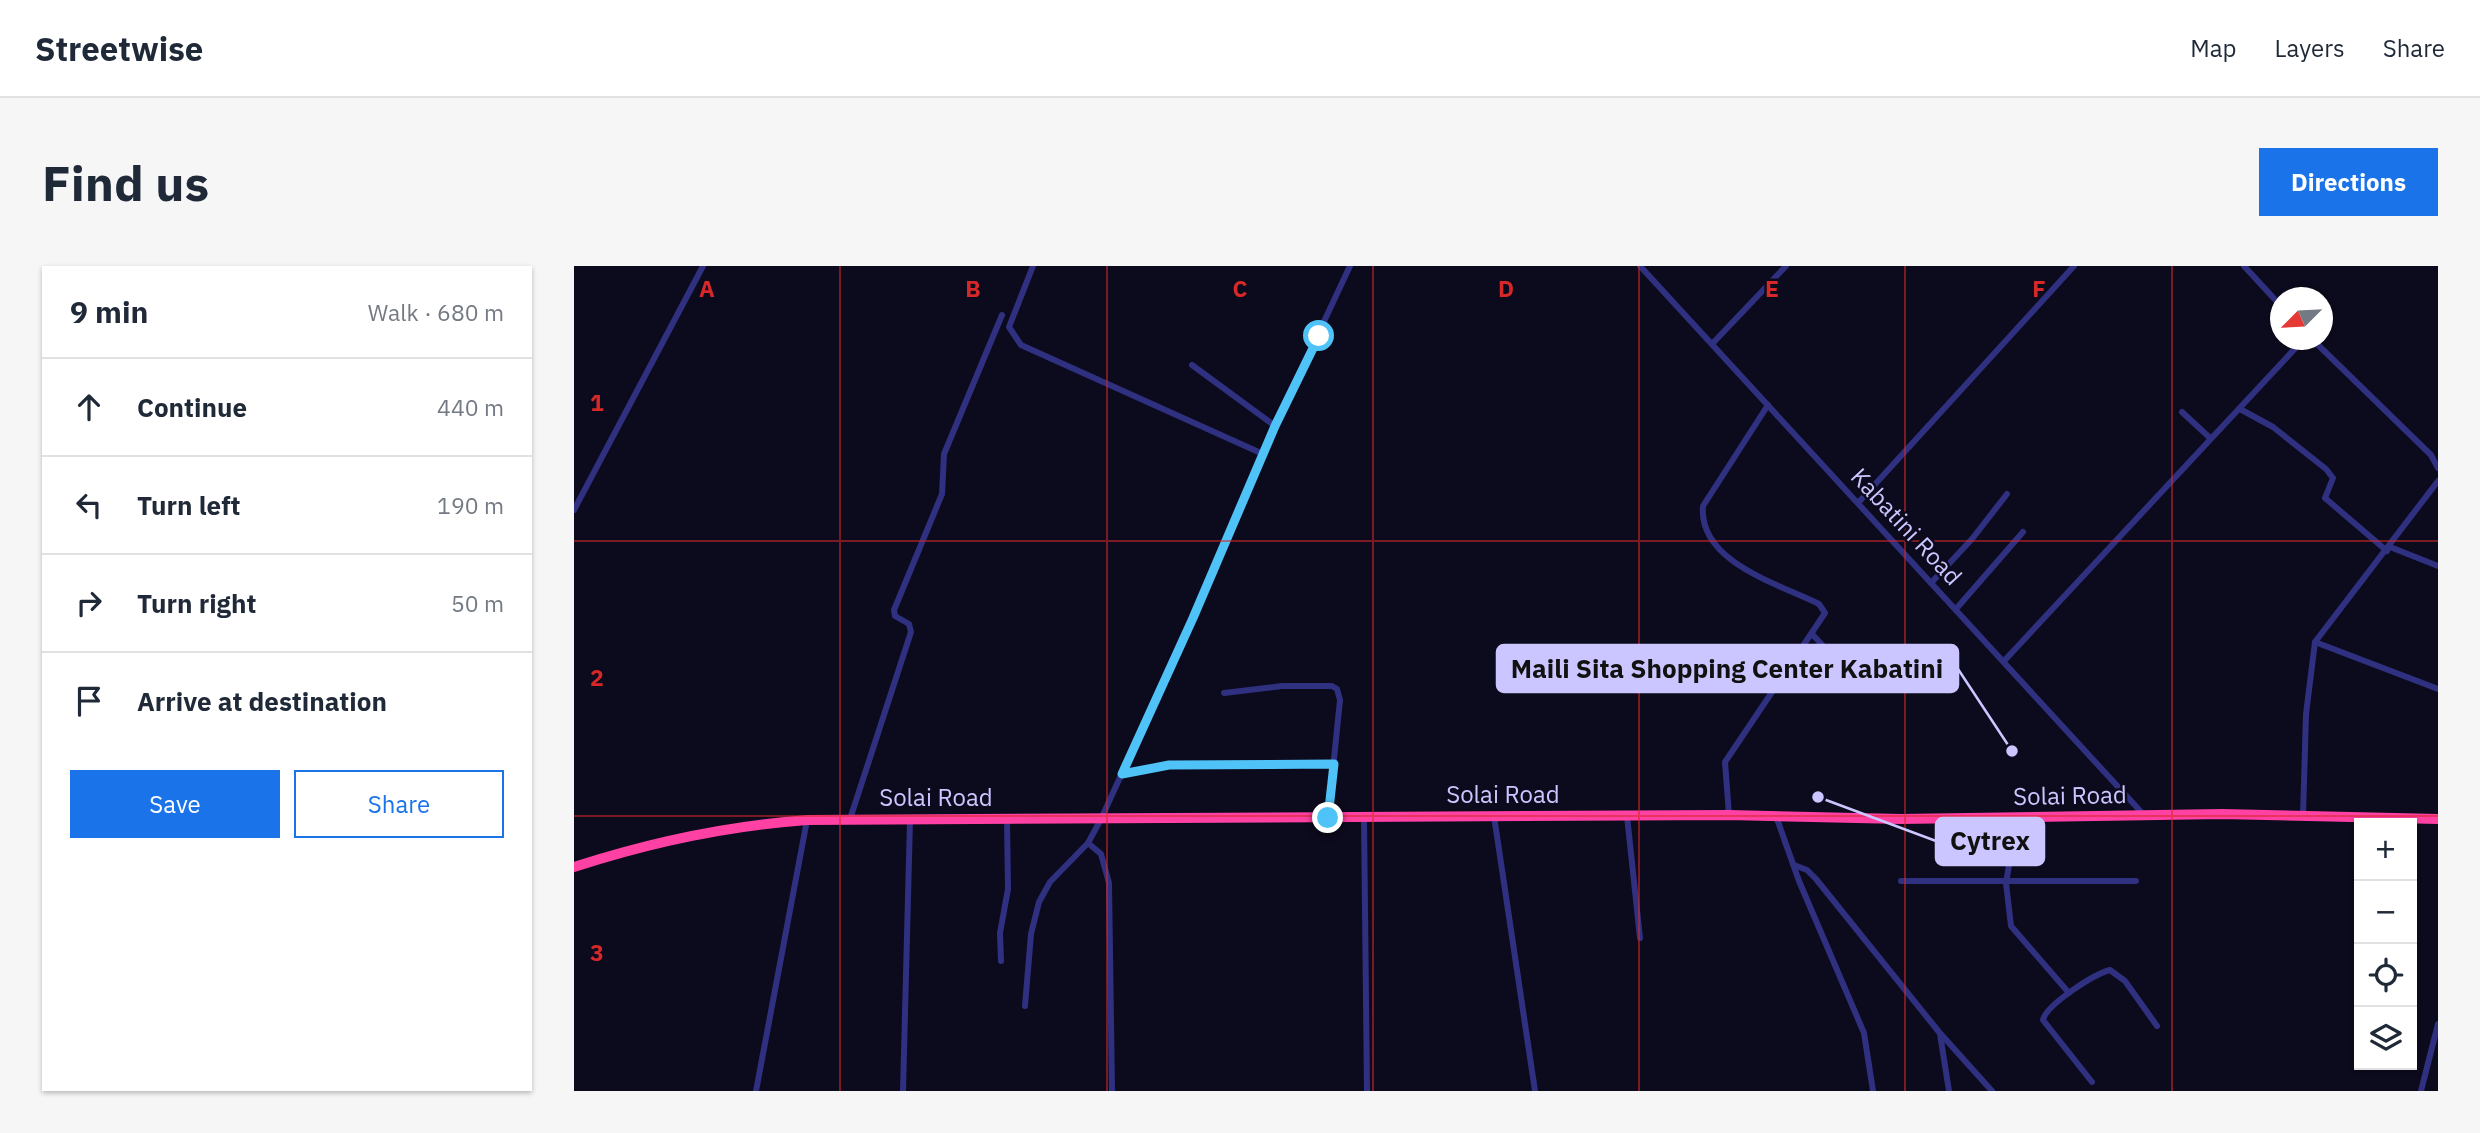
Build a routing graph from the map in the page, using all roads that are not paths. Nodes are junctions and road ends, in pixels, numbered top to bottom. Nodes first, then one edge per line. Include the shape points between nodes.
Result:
1 (703, 266) edge
2 (1033, 266) edge
3 (1350, 266) edge
4 (1640, 266) edge
5 (1786, 266) edge
6 (2074, 266) edge
7 (2244, 266) edge
8 (2270, 294) edge
9 (1002, 315) dead end
10 (1712, 344) junction
11 (2293, 350) edge
12 (2324, 350) edge
13 (1192, 365) dead end
14 (1768, 405) junction
15 (2240, 409) junction
16 (2182, 412) dead end
17 (1275, 426) junction
18 (2209, 437) junction
19 (1263, 454) junction
20 (2438, 468) edge
21 (2438, 481) edge
22 (2007, 494) dead end
23 (1858, 503) junction
24 (574, 510) edge
25 (2023, 532) dead end
26 (2389, 549) junction
27 (2438, 566) edge
28 (1931, 583) junction
29 (1956, 609) junction
30 (1812, 634) junction
31 (2315, 642) junction
32 (2004, 661) junction
33 (1853, 678) dead end
34 (2438, 689) edge
35 (1224, 693) dead end
36 (1334, 764) junction
37 (1122, 774) junction
38 (1729, 815) junction
39 (1493, 816) junction
40 (1627, 816) junction
41 (1776, 816) junction
42 (2144, 816) junction
43 (2303, 816) junction
44 (1328, 818) junction
45 (1364, 818) junction
46 (2017, 818) junction
47 (850, 819) junction
48 (1007, 819) junction
49 (1101, 819) junction
50 (2438, 819) edge
51 (807, 820) junction
52 (910, 820) junction
53 (1088, 843) junction
54 (1794, 865) junction
55 (574, 867) edge
56 (1901, 881) dead end
57 (2136, 881) dead end
58 (2006, 883) junction
59 (1640, 938) dead end
60 (1001, 961) dead end
61 (2069, 993) junction
62 (1026, 1006) dead end
63 (2438, 1024) edge
64 (2157, 1026) dead end
65 (1939, 1032) junction
66 (2092, 1082) dead end
67 (756, 1091) edge
68 (903, 1091) edge
69 (1112, 1091) edge
70 (1367, 1091) edge
71 (1535, 1091) edge
72 (1873, 1091) edge
73 (1950, 1091) edge
74 (1992, 1091) edge
75 (2421, 1091) edge

1 - 24 street
2 - 19 street via 1009,327 1021,345
3 - 17 street
4 - 10 street, Kabatini Road
5 - 10 street
6 - 23 street
7 - 8 street
9 - 47 street via 944,454 942,494 894,610 911,632
10 - 14 street, Kabatini Road
11 - 15 street
12 - 20 street via 2431,455
13 - 17 street
14 - 23 street, Kabatini Road
14 - 30 street via 1703,506 1702,520 1723,554 1824,608 1824,618
15 - 18 street
15 - 26 street via 2273,427 2326,469 2333,478 2325,494 2327,500
16 - 18 street
17 - 19 street
18 - 32 street
19 - 37 street
21 - 26 street
22 - 28 street
23 - 28 street, Kabatini Road
25 - 29 street
26 - 27 street
26 - 31 street
28 - 29 street, Kabatini Road
29 - 32 street, Kabatini Road
30 - 33 street
30 - 38 street via 1725,762
31 - 34 street
31 - 43 street via 2306,714
32 - 42 street, Kabatini Road
35 - 36 street via 1332,686 1340,700
36 - 37 street via 1169,765
36 - 44 street
37 - 49 street
38 - 40 highway, Solai Road
38 - 41 highway, Solai Road
39 - 40 highway, Solai Road
39 - 45 highway, Solai Road
39 - 71 street
40 - 59 street
41 - 46 highway, Solai Road
41 - 54 street
42 - 43 highway, Solai Road
42 - 46 highway, Solai Road
43 - 50 highway, Solai Road
44 - 45 highway, Solai Road
44 - 49 highway, Solai Road
45 - 70 street
46 - 58 street
47 - 51 highway, Solai Road
47 - 52 highway, Solai Road
48 - 49 highway, Solai Road
48 - 52 highway, Solai Road
48 - 60 street
49 - 53 street
51 - 55 highway, Solai Road via 693,834
51 - 67 street
52 - 68 street
53 - 62 street via 1050,882 1039,902 1031,934
53 - 69 street via 1101,854 1109,883
54 - 65 street via 1816,879
54 - 72 street via 1864,1033
56 - 58 street
57 - 58 street
58 - 61 street via 2011,926
61 - 64 street via 2104,971 2114,971
61 - 66 street via 2043,1020
63 - 75 street
65 - 73 street
65 - 74 street

